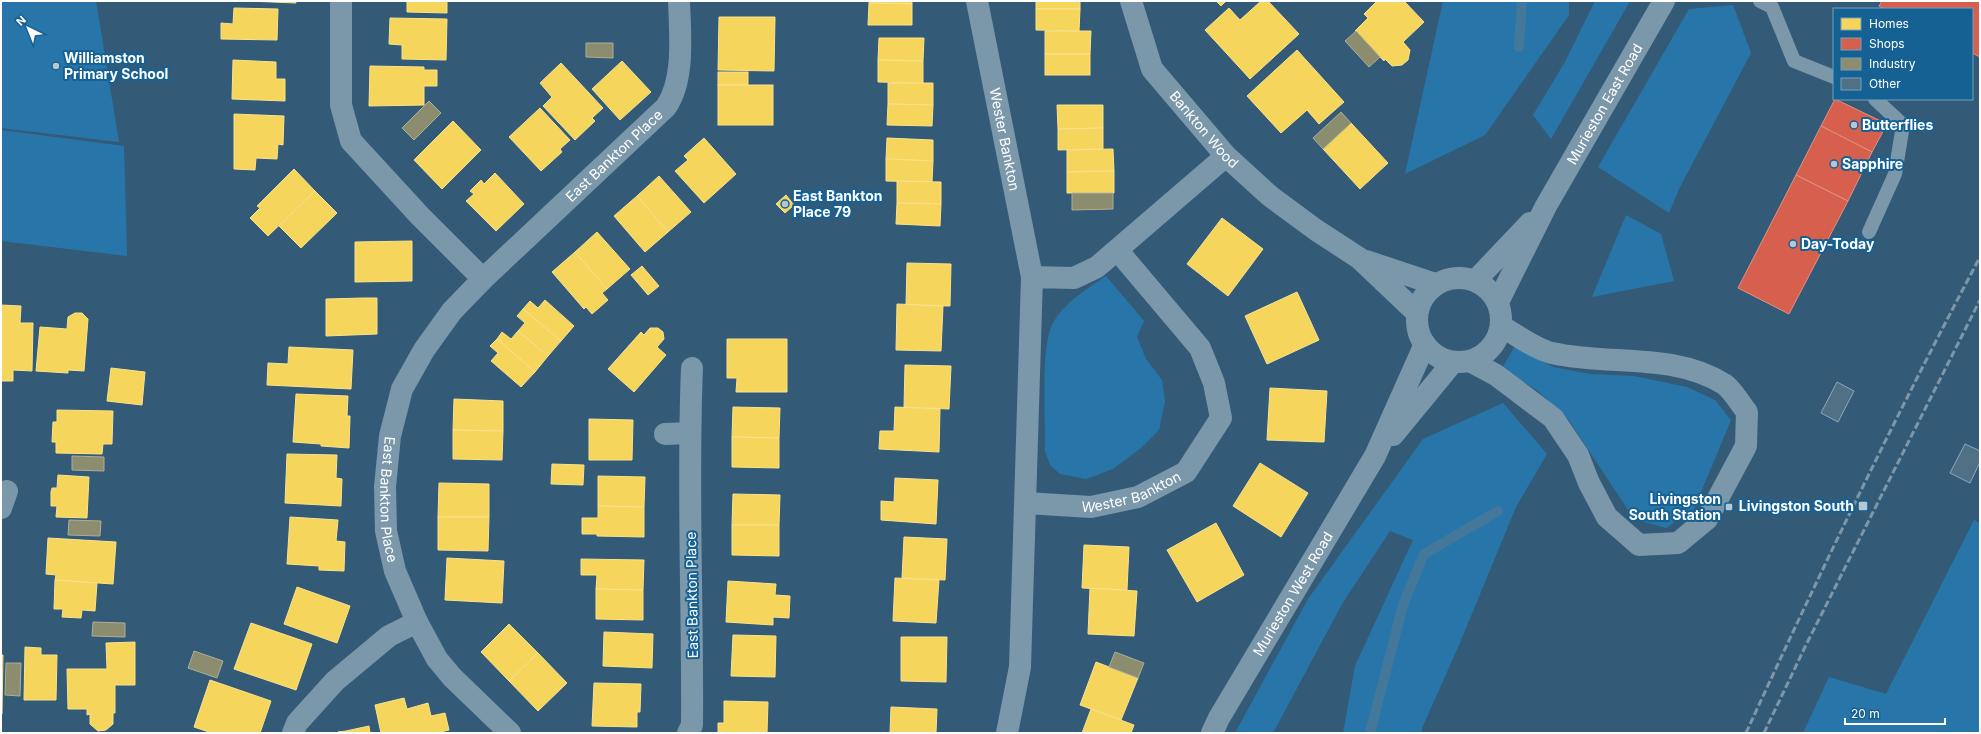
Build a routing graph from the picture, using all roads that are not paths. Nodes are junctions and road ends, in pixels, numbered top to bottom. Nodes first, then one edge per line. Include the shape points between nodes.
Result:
1 (341, 1) edge
2 (679, 1) edge
3 (977, 1) edge
4 (1131, 1) edge
5 (1664, 1) edge
6 (1760, 1) edge
7 (1833, 77) edge
8 (1876, 100) edge
9 (1226, 156) junction
10 (1546, 206) junction
11 (1869, 232) dead end
12 (1118, 251) junction
13 (1359, 258) junction
14 (1032, 277) junction
15 (483, 279) junction
16 (1476, 280) junction
17 (1435, 284) junction
18 (1498, 302) junction
19 (1417, 314) junction
20 (1501, 326) junction
21 (1425, 344) junction
22 (1462, 361) junction
23 (692, 368) dead end
24 (690, 433) junction
25 (665, 434) dead end
26 (1375, 456) junction
27 (1026, 503) junction
28 (417, 622) junction
29 (293, 733) edge
30 (510, 733) edge
31 (688, 733) edge
32 (1007, 733) edge
33 (1212, 733) edge

1 - 15 street via 340,104 351,141
2 - 15 street, East Bankton Place via 677,86 673,98
3 - 14 street, Wester Bankton
4 - 9 street, Bankton Wood via 1152,69
5 - 10 street, Murieston East Road
6 - 7 lane via 1772,7 1794,61
8 - 11 lane via 1903,125 1895,174
9 - 12 street
9 - 13 street, Bankton Wood via 1270,196
10 - 16 street, Murieston East Road
10 - 18 street, Murieston East Road
12 - 14 street via 1097,268 1074,278
12 - 27 street, Wester Bankton via 1200,348 1214,383 1221,418 1186,472 1138,497 1091,507
13 - 17 street
13 - 19 street
14 - 27 street, Wester Bankton
15 - 28 street, East Bankton Place via 452,311 424,350 402,389 390,436 385,487 386,531 395,571
16 - 17 street via 1448,278
16 - 18 street via 1489,289
17 - 19 street via 1423,297
18 - 20 street
19 - 21 street via 1418,330
20 - 22 street via 1491,348 1481,356
20 - 22 street via 1550,352 1586,359 1630,359 1688,368 1725,385 1747,412 1746,446 1707,519 1678,544 1639,545 1607,517 1578,455 1553,418 1496,375
21 - 22 street via 1442,359
21 - 26 street, Murieston West Road
22 - 26 street, Murieston West Road
23 - 24 street, East Bankton Place
24 - 25 street
24 - 31 street, East Bankton Place via 693,623 692,725
26 - 33 street, Murieston West Road
27 - 32 street, Wester Bankton via 1020,666
28 - 29 street via 389,636 335,681 297,724
28 - 30 street, East Bankton Place via 437,659 452,677

